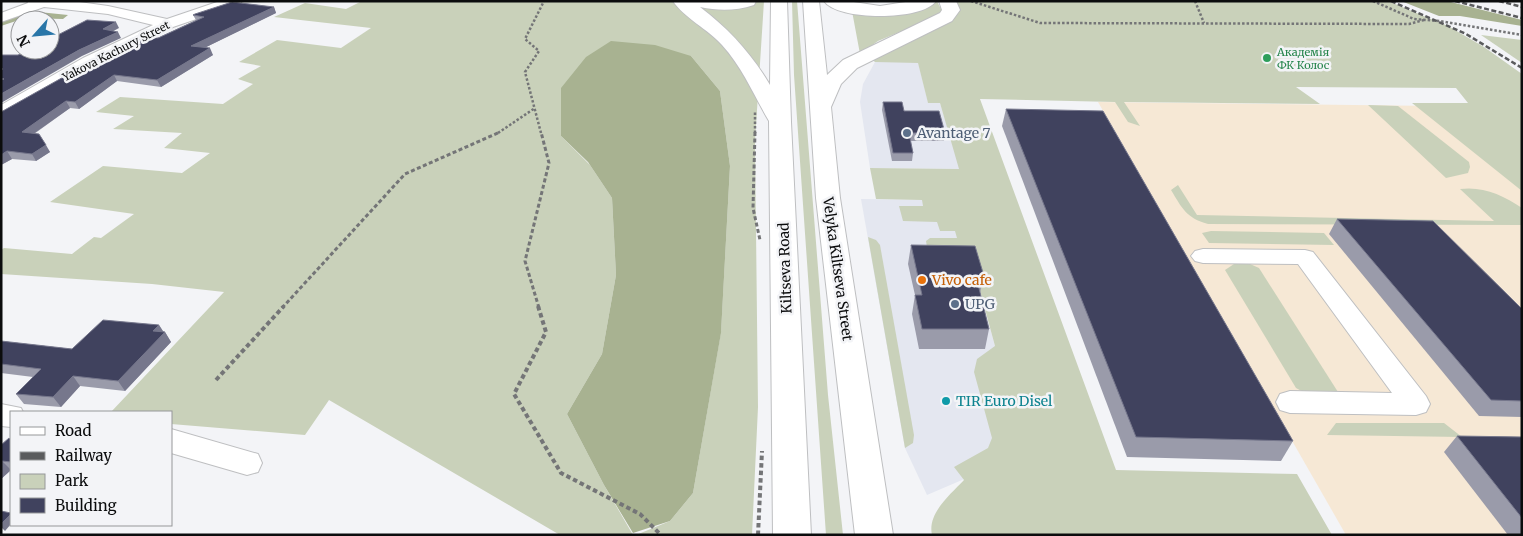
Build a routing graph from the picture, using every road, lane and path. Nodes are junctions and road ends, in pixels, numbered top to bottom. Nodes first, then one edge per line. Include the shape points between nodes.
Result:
1 (235, 1) edge
2 (544, 1) edge
3 (681, 1) edge
4 (695, 1) edge
5 (748, 1) edge
6 (779, 1) edge
7 (811, 1) edge
8 (832, 1) edge
9 (928, 1) edge
10 (947, 1) edge
11 (971, 1) edge
12 (1195, 1) edge
13 (1373, 1) edge
14 (38, 2) edge
15 (1, 18) edge
16 (1424, 20) junction
17 (168, 24) junction
18 (1204, 24) junction
19 (1522, 35) edge
20 (820, 107) junction
21 (535, 108) junction
22 (755, 111) dead end
23 (1, 113) edge
24 (780, 122) junction
25 (761, 250) dead end
26 (1203, 256) dead end
27 (216, 380) dead end
28 (1290, 402) dead end
29 (172, 441) edge
30 (762, 448) dead end
31 (247, 463) dead end
32 (660, 535) edge
33 (758, 535) edge
34 (792, 535) edge
35 (874, 535) edge

1 - 17 street, Yakova Kachury Street
2 - 21 path via 525,39 539,51 526,72
3 - 24 highway via 721,33 736,50
4 - 5 highway via 725,5
6 - 24 highway, Kiltseva Road
7 - 20 highway, Velyka Kiltseva Street
8 - 9 highway via 851,8 895,10
10 - 20 highway via 951,10 946,17 850,64 832,82
11 - 18 path via 1040,23
12 - 18 path
13 - 16 path via 1414,19
14 - 15 street
14 - 17 street via 108,10
16 - 18 path via 1409,24
16 - 19 path
17 - 23 street, Yakova Kachury Street via 87,63
20 - 35 highway, Velyka Kiltseva Street via 828,198
21 - 27 path via 505,130 405,174
21 - 32 path via 549,162 526,261 546,332 514,394 561,472 640,514
22 - 25 path via 753,208
24 - 34 highway, Kiltseva Road
26 - 28 street via 1304,257 1416,404
29 - 31 street
30 - 33 path

